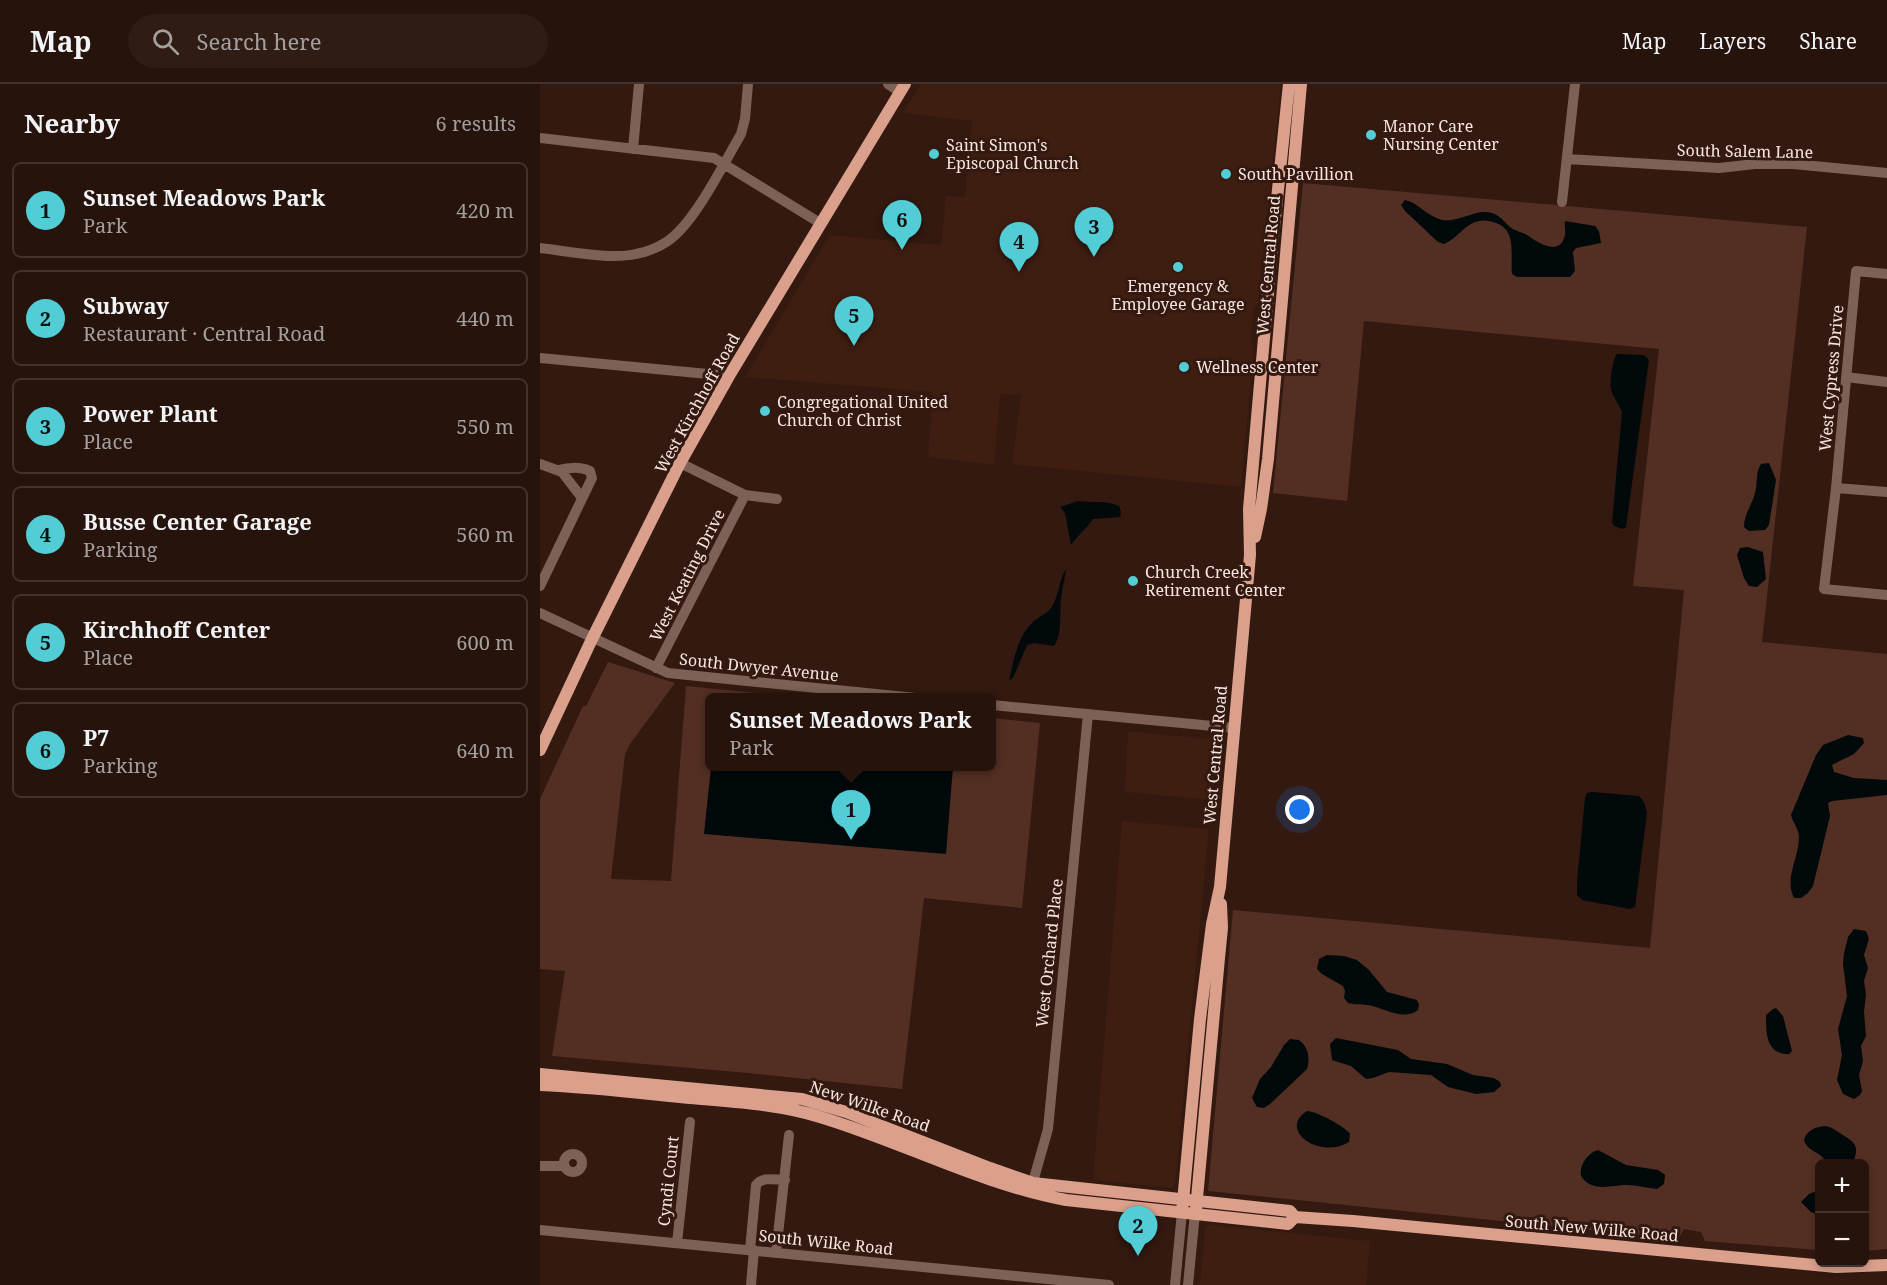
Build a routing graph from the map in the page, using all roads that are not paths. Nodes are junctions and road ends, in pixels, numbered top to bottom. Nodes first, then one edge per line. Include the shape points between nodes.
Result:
1 (639, 84) edge
2 (748, 84) edge
3 (888, 84) edge
4 (1289, 84) edge
5 (1301, 84) edge
6 (1575, 84) edge
7 (903, 88) edge
8 (540, 138) edge
9 (633, 149) junction
10 (1567, 159) junction
11 (723, 164) junction
12 (1887, 173) edge
13 (1562, 202) dead end
14 (820, 223) junction
15 (540, 248) edge
16 (1887, 274) edge
17 (540, 358) edge
18 (729, 376) junction
19 (1846, 377) junction
20 (1887, 382) edge
21 (680, 463) junction
22 (540, 464) edge
23 (558, 470) junction
24 (1836, 488) junction
25 (1887, 492) edge
26 (745, 495) junction
27 (582, 498) junction
28 (777, 499) dead end
29 (1250, 555) junction
30 (540, 586) edge
31 (1887, 596) edge
32 (540, 613) edge
33 (592, 639) junction
34 (656, 668) junction
35 (864, 693) edge
36 (996, 705) edge
37 (1088, 714) junction
38 (1234, 728) junction
39 (540, 750) edge
40 (1220, 887) junction
41 (540, 1074) edge
42 (540, 1086) edge
43 (690, 1122) dead end
44 (789, 1135) dead end
45 (564, 1166) dead end
46 (540, 1167) edge
47 (785, 1180) junction
48 (1031, 1187) junction
49 (1183, 1206) junction
50 (1196, 1207) junction
51 (540, 1230) edge
52 (677, 1243) junction
53 (752, 1250) junction
54 (776, 1253) junction
55 (1887, 1265) edge
56 (751, 1285) edge
57 (1109, 1285) edge
58 (1175, 1285) edge
59 (1188, 1285) edge

1 - 9 street
2 - 11 street via 741,134
3 - 7 street
4 - 29 main road, West Central Road via 1249,509
5 - 29 main road, West Central Road via 1268,459
6 - 10 street
7 - 14 main road, West Kirchhoff Road
8 - 9 street
9 - 11 street via 706,156
10 - 12 street, South Salem Lane via 1719,168 1793,164
10 - 13 street
11 - 14 street
11 - 15 street via 687,222 658,246 618,256
14 - 18 main road, West Kirchhoff Road
16 - 19 street, West Cypress Drive via 1856,271
17 - 18 street
18 - 21 main road, West Kirchhoff Road
19 - 20 street
19 - 24 street, West Cypress Drive
21 - 26 street
21 - 33 main road, West Kirchhoff Road
22 - 23 street
23 - 27 street
23 - 27 street via 575,467 591,471 592,478
24 - 25 street
24 - 31 street, West Cypress Drive via 1824,589
26 - 28 street
26 - 34 street, West Keating Drive
27 - 30 street
29 - 38 main road, West Central Road
32 - 33 street, South Dwyer Avenue
33 - 34 street, South Dwyer Avenue
33 - 39 main road, West Kirchhoff Road
34 - 35 street, South Dwyer Avenue via 677,675
36 - 37 street
37 - 38 street
37 - 48 street, West Orchard Place via 1048,1129
38 - 40 main road, West Central Road
40 - 49 main road, West Central Road via 1200,1018
40 - 50 main road, West Central Road via 1222,928
41 - 48 main road, New Wilke Road via 802,1099 846,1112
42 - 48 main road, New Wilke Road via 803,1112 986,1179
43 - 52 street, Cyndi Court
44 - 47 street
45 - 46 street
47 - 53 street via 766,1179 756,1185
47 - 54 street
48 - 49 main road, New Wilke Road via 1066,1200
49 - 50 main road, South New Wilke Road
49 - 58 street
50 - 55 main road, South New Wilke Road via 1288,1224 1295,1218 1353,1221 1836,1267
50 - 59 street
51 - 52 street, South Wilke Road
52 - 53 street, South Wilke Road
53 - 54 street, South Wilke Road
53 - 56 street
54 - 57 street, South Wilke Road

